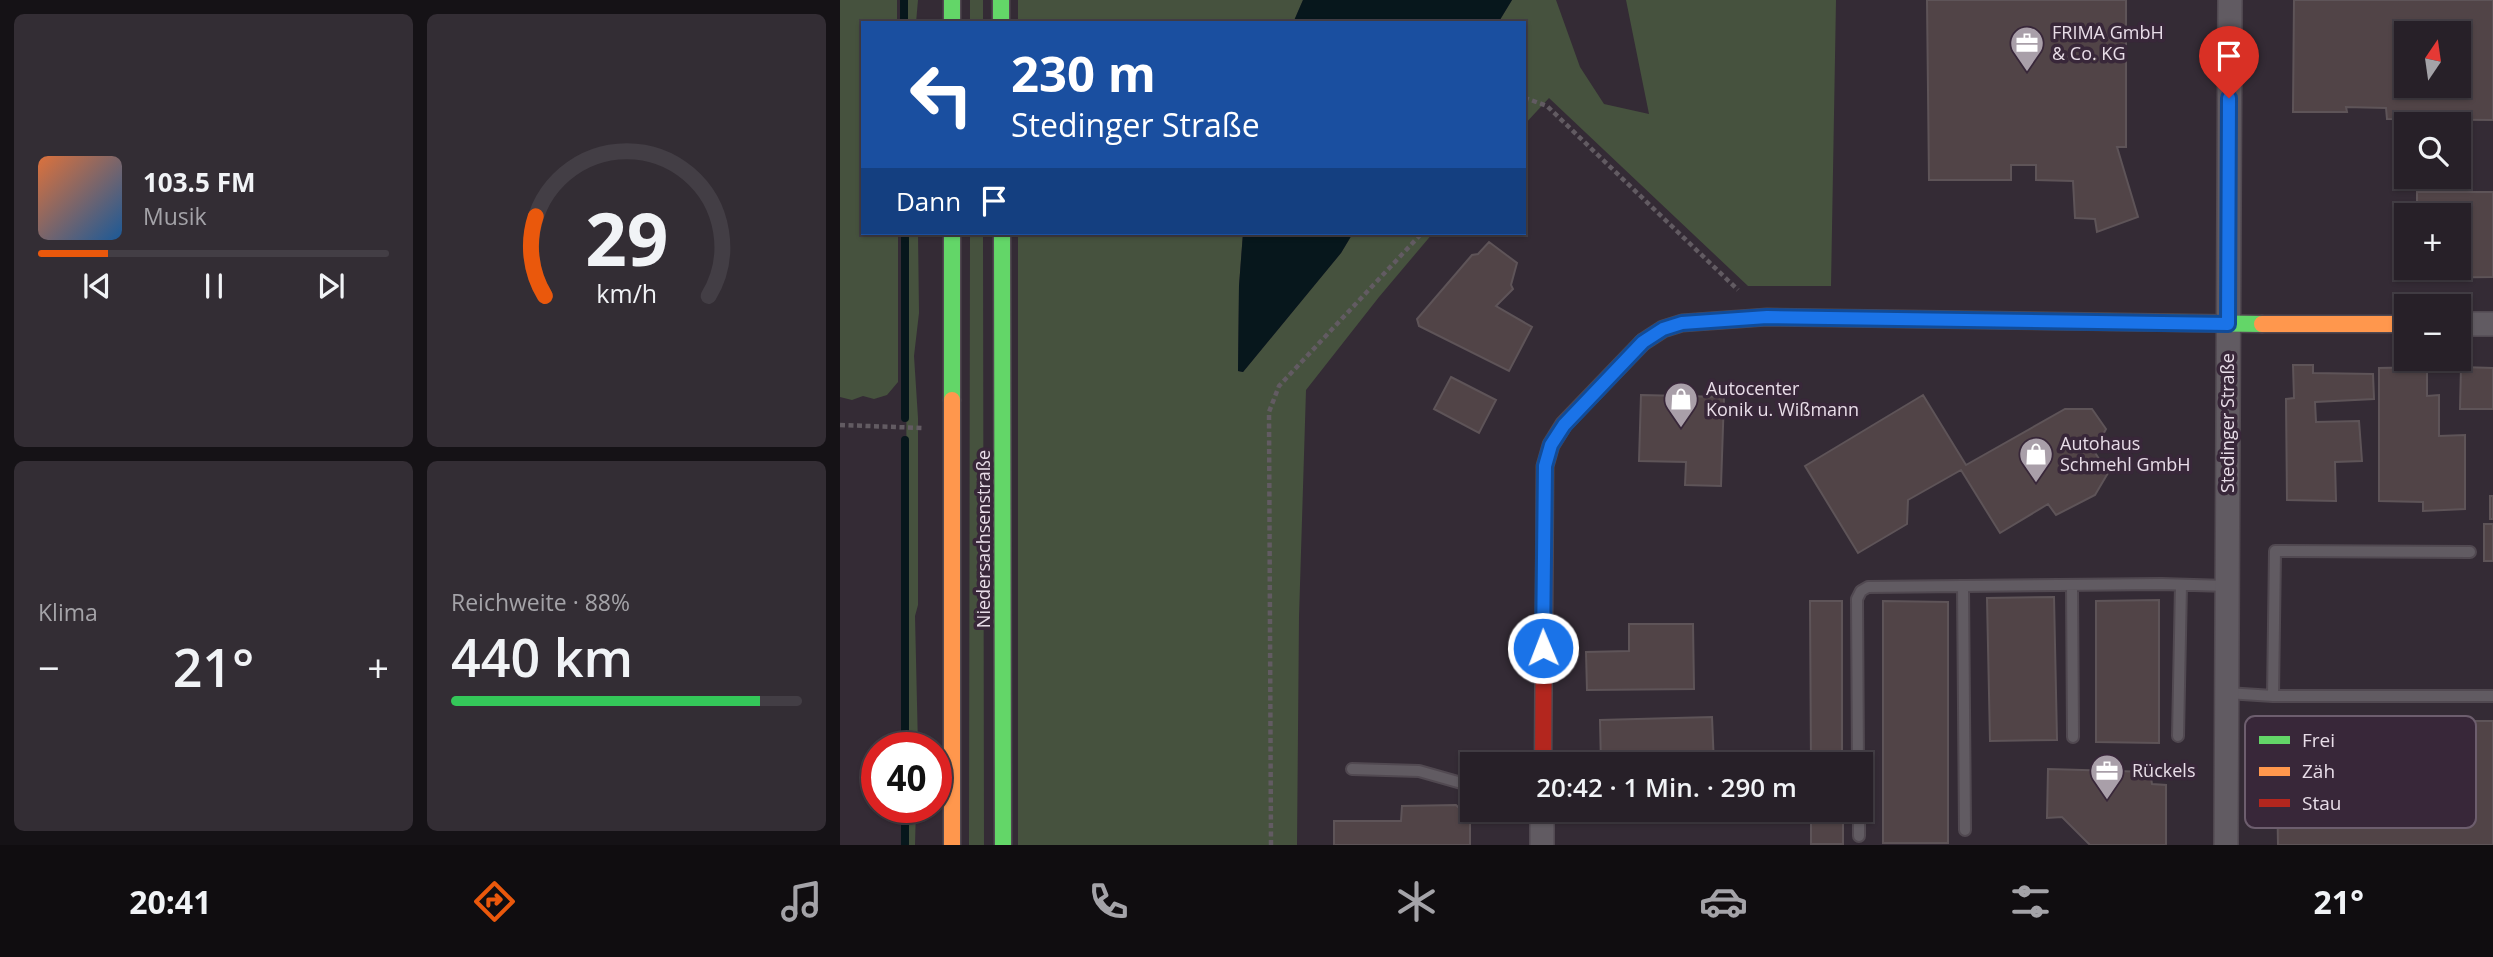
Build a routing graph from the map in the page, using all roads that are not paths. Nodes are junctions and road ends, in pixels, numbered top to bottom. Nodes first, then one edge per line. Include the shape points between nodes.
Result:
1 (952, 0) edge
2 (1001, 0) edge
3 (2230, 0) edge
4 (952, 21) edge
5 (1002, 21) edge
6 (952, 235) edge
7 (1002, 235) edge
8 (2228, 324) junction
9 (2394, 324) edge
10 (2471, 324) edge
11 (2493, 324) edge
12 (2470, 552) dead end
13 (2072, 585) junction
14 (2181, 585) junction
15 (1963, 586) junction
16 (2227, 586) junction
17 (2227, 693) junction
18 (2273, 696) junction
19 (2493, 696) edge
20 (2178, 736) dead end
21 (2073, 737) dead end
22 (1543, 752) edge
23 (1858, 752) edge
24 (1352, 769) dead end
25 (1460, 783) edge
26 (1542, 822) edge
27 (1859, 822) edge
28 (1965, 830) dead end
29 (1859, 836) dead end
30 (952, 845) edge
31 (1003, 845) edge
32 (1542, 845) edge
33 (2226, 845) edge

1 - 4 main road
2 - 5 main road
3 - 8 street, Stedinger Straße
6 - 30 main road, Niedersachsenstraße
7 - 31 main road, Niedersachsenstraße
8 - 9 main road
8 - 16 street, Stedinger Straße
8 - 22 main road via 1767,317 1682,323 1663,329 1643,342 1564,425 1545,466
10 - 11 street
12 - 18 lane via 2275,551
13 - 14 lane
13 - 15 lane
13 - 21 lane
14 - 16 lane
14 - 20 lane
15 - 23 lane via 1868,587 1861,591 1857,608
15 - 28 lane
16 - 17 street, Stedinger Straße
17 - 18 lane
17 - 33 street, Stedinger Straße
18 - 19 lane
24 - 25 lane via 1419,771
26 - 32 street
27 - 29 lane

